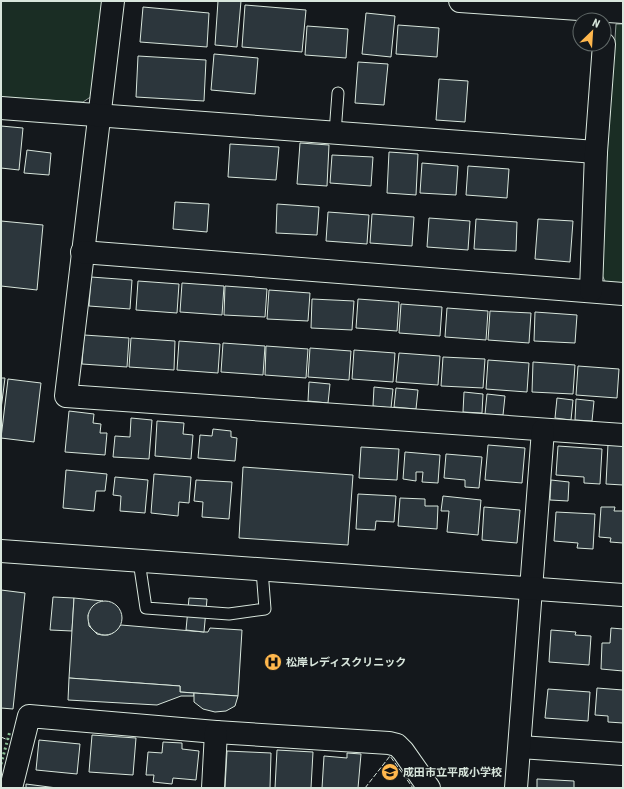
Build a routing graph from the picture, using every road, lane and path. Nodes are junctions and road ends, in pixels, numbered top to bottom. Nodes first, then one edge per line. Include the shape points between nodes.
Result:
1 (113, 1) edge
2 (460, 1) edge
3 (612, 8) edge
4 (603, 52) edge
5 (338, 93) dead end
6 (1, 108) edge
7 (100, 115) junction
8 (335, 133) junction
9 (596, 152) junction
10 (82, 252) junction
11 (591, 290) junction
12 (623, 294) edge
13 (543, 430) junction
14 (623, 435) edge
15 (1, 552) edge
16 (139, 561) junction
17 (262, 570) junction
18 (530, 588) junction
19 (623, 595) edge
20 (216, 732) junction
21 (520, 747) junction
22 (623, 754) edge
23 (11, 788) edge
24 (213, 788) edge
25 (429, 788) edge
26 (516, 788) edge

1 - 7 street
2 - 3 street
4 - 9 street
5 - 8 lane
6 - 7 street
7 - 8 street
7 - 10 street
8 - 9 street
9 - 11 street
10 - 11 street
10 - 13 street via 66,396
11 - 12 street
13 - 14 street
13 - 18 street
15 - 16 street
16 - 17 street
16 - 17 lane via 146,608 229,614 265,609
17 - 18 street
18 - 19 street
18 - 21 street
20 - 23 street via 29,716
20 - 24 street
20 - 25 street via 389,743 403,751
21 - 22 street
21 - 26 street

